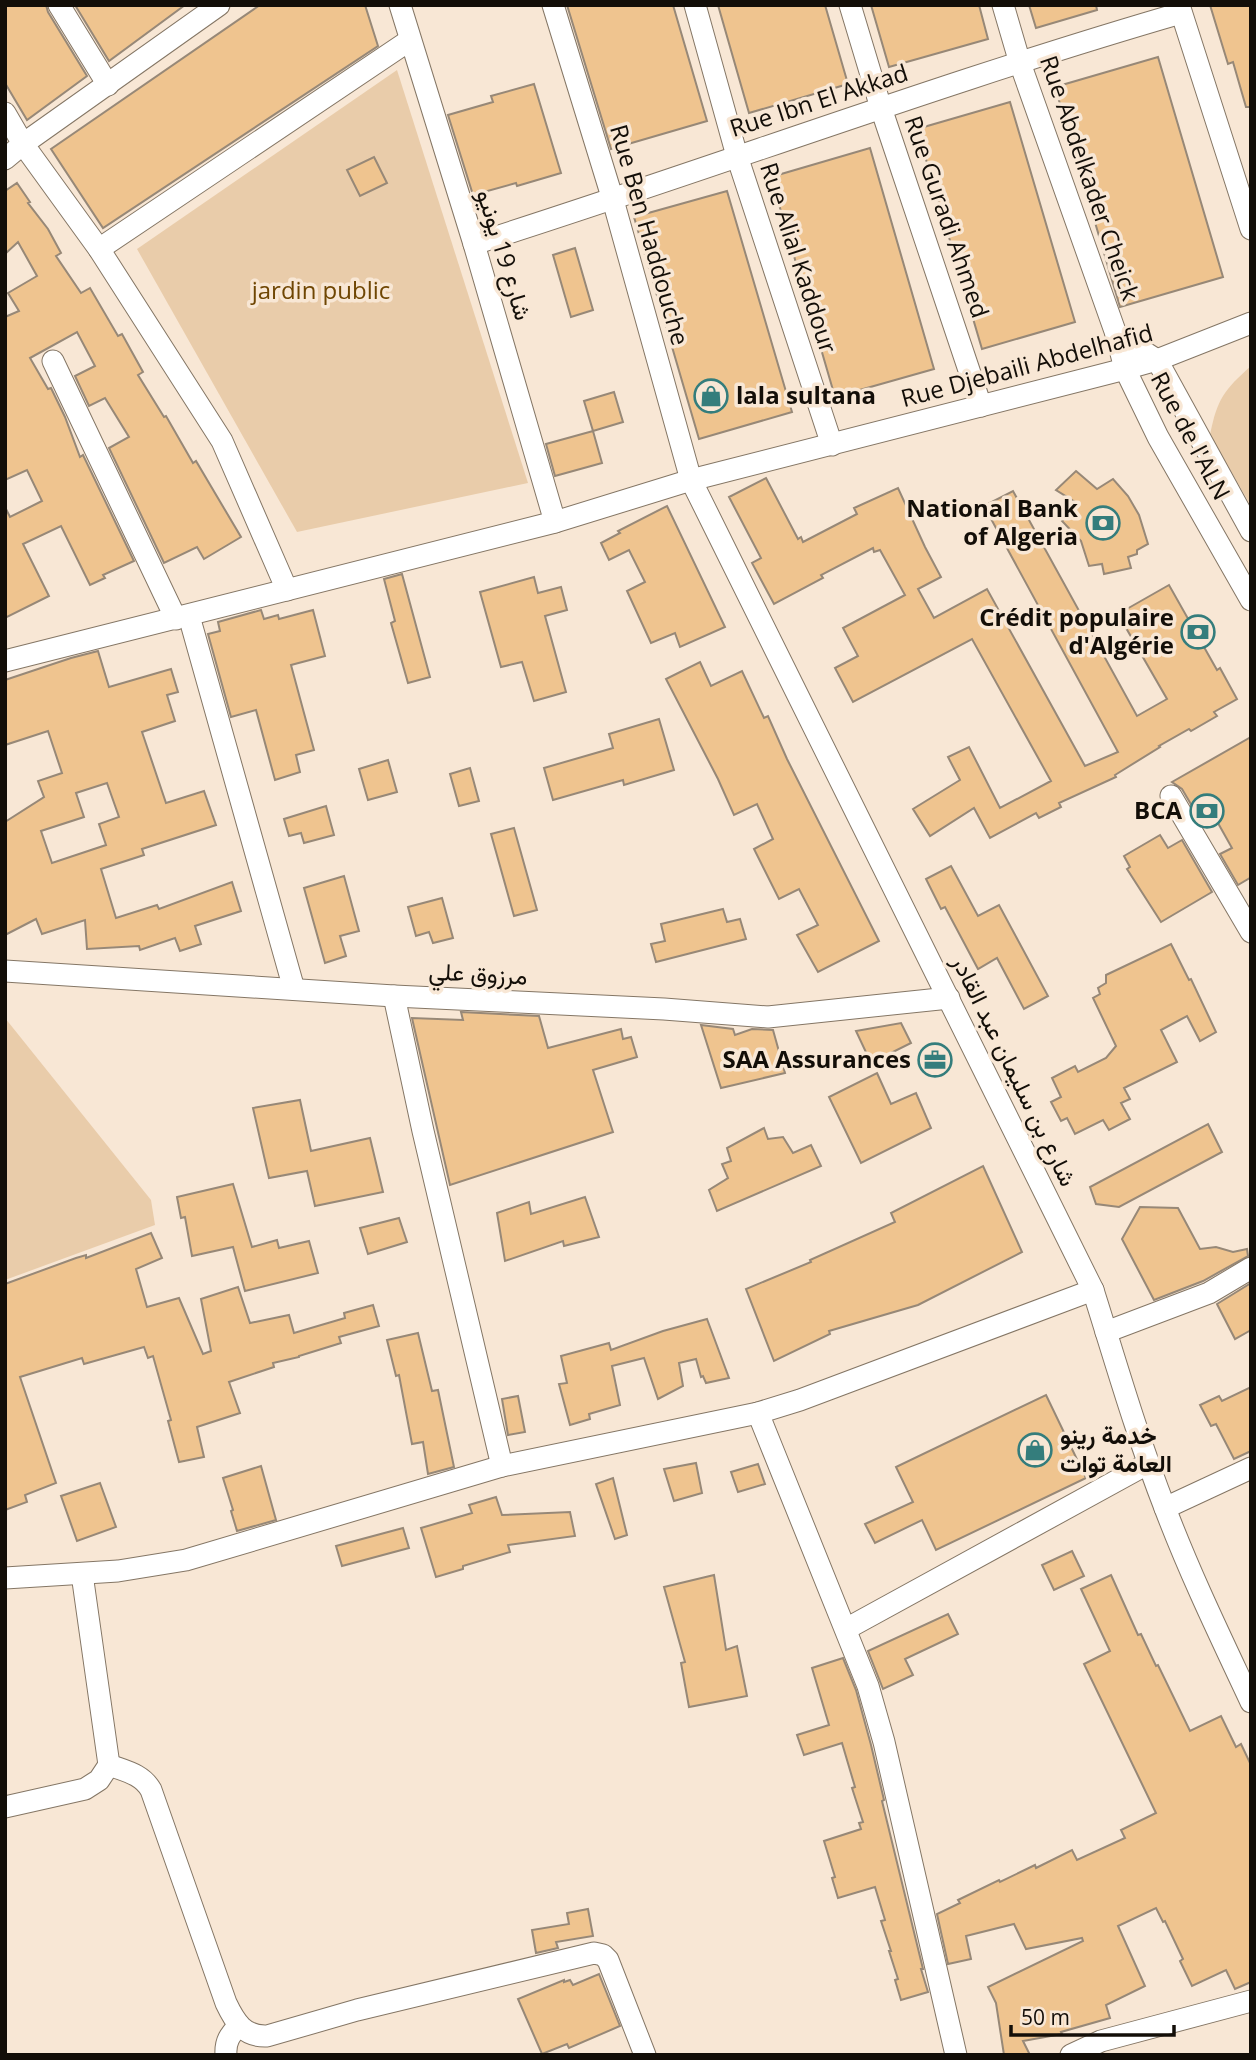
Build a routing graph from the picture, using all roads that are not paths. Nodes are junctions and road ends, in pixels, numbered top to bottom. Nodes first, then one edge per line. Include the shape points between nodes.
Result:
1 (60, 5) edge
2 (219, 5) edge
3 (400, 5) edge
4 (553, 5) edge
5 (695, 5) edge
6 (850, 5) edge
7 (1003, 5) edge
8 (1180, 9) edge
9 (410, 40) junction
10 (1020, 62) junction
11 (108, 85) junction
12 (881, 108) junction
13 (5, 113) edge
14 (23, 144) junction
15 (737, 156) junction
16 (5, 159) edge
17 (613, 200) junction
18 (1251, 229) edge
19 (474, 244) junction
20 (99, 249) junction
21 (1251, 323) edge
22 (1116, 334) junction
23 (1157, 360) junction
24 (53, 361) dead end
25 (1125, 369) junction
26 (981, 405) junction
27 (832, 445) junction
28 (691, 481) junction
29 (555, 522) junction
30 (1251, 531) edge
31 (288, 590) junction
32 (1251, 600) edge
33 (182, 617) junction
34 (5, 661) edge
35 (1171, 796) dead end
36 (1251, 932) edge
37 (5, 971) edge
38 (295, 989) junction
39 (394, 996) junction
40 (949, 998) junction
41 (1251, 1268) edge
42 (1093, 1290) junction
43 (1106, 1332) junction
44 (758, 1413) junction
45 (1149, 1463) junction
46 (502, 1466) junction
47 (1251, 1468) edge
48 (1165, 1508) junction
49 (82, 1574) junction
50 (5, 1578) edge
51 (846, 1629) junction
52 (1251, 1702) edge
53 (109, 1765) junction
54 (5, 1807) edge
55 (1251, 2001) edge
56 (239, 2025) junction
57 (226, 2055) edge
58 (645, 2055) edge
59 (956, 2055) edge
60 (1071, 2055) edge

1 - 11 street
2 - 11 street
3 - 9 street, شارع 19 يونيو
4 - 17 street, Rue Ben Haddouche
5 - 15 street, Rue Alial Kaddour
6 - 12 street, Rue Guradi Ahmed
7 - 10 street, Rue Abdelkader Cheick
8 - 10 street, Rue Ibn El Akkad
8 - 18 street
9 - 19 street, شارع 19 يونيو
9 - 20 street
10 - 12 street, Rue Ibn El Akkad
10 - 22 street, Rue Abdelkader Cheick
11 - 14 street
12 - 15 street, Rue Ibn El Akkad
12 - 26 street, Rue Guradi Ahmed
13 - 14 street
14 - 16 street
14 - 20 street
15 - 17 street, Rue Ibn El Akkad
15 - 27 street, Rue Alial Kaddour
17 - 19 street, Rue Ibn El Akkad
17 - 28 street, Rue Ben Haddouche
19 - 29 street, شارع 19 يونيو
20 - 31 street via 222,442
21 - 23 street, Rue Djebaili Abdelhafid
22 - 23 street, Rue de l'ALN
22 - 25 street, Rue Abdelkader Cheick
23 - 25 street, Rue Djebaili Abdelhafid
23 - 30 street, Rue de l'ALN
24 - 33 street
25 - 26 street, Rue Djebaili Abdelhafid
25 - 32 street, Rue de l'ALN via 1158,438
26 - 27 street, Rue Djebaili Abdelhafid
27 - 28 street, Rue Djebaili Abdelhafid
28 - 29 street, Rue Djebaili Abdelhafid
28 - 40 street, شارع بن سليمان عبد القادر
29 - 31 street, Rue Djebaili Abdelhafid
31 - 33 street, Rue Djebaili Abdelhafid
33 - 34 street, Rue Djebaili Abdelhafid
33 - 38 street
35 - 36 street
37 - 38 street, مرزوق علي
38 - 39 street, مرزوق علي
39 - 40 street, مرزوق علي via 768,1017
39 - 46 street
40 - 42 street, شارع بن سليمان عبد القادر
41 - 43 street via 1209,1293
42 - 43 street, شارع بن سليمان عبد القادر
42 - 44 street
43 - 45 street, شارع بن سليمان عبد القادر
44 - 46 street
44 - 51 street
45 - 48 street, شارع بن سليمان عبد القادر
45 - 51 street
46 - 49 street via 186,1560
47 - 48 street
48 - 52 street, شارع بن سليمان عبد القادر
49 - 50 street
49 - 53 street
51 - 59 street via 884,1742
53 - 54 street via 99,1780 85,1789
53 - 56 street via 136,1774 151,1790 226,2003
55 - 60 street via 1113,2038
56 - 57 street via 228,2038
56 - 58 street via 252,2035 267,2036 594,1953 608,1961

